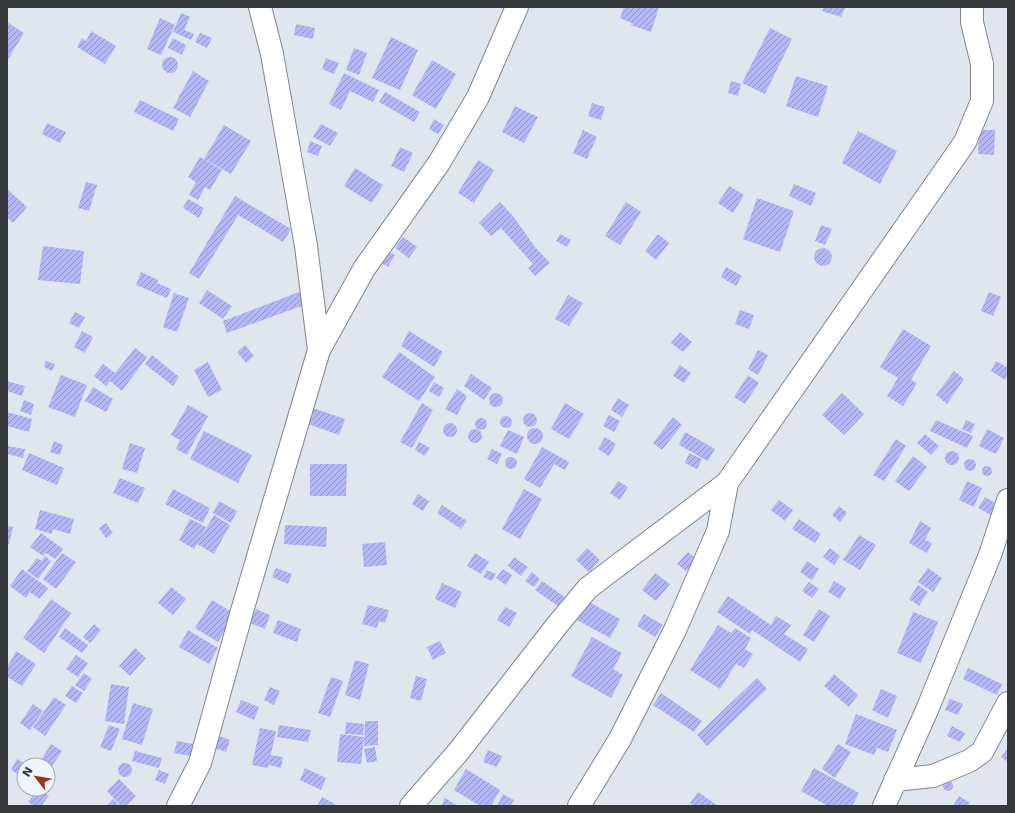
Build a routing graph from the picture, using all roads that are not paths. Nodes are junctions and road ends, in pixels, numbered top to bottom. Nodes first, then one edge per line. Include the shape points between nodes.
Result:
1 (260, 7) edge
2 (517, 7) edge
3 (972, 7) edge
4 (318, 350) junction
5 (726, 483) junction
6 (1008, 500) edge
7 (1008, 703) edge
8 (895, 780) junction
9 (178, 806) edge
10 (411, 806) edge
11 (579, 806) edge
12 (884, 806) edge

1 - 4 street via 272,54 306,246
2 - 4 street via 478,97 439,163 364,270
3 - 5 street via 972,22 982,64 982,101 965,142
4 - 9 street via 200,763
5 - 10 street via 588,588 459,751
5 - 11 street via 718,531 675,630 620,739
6 - 8 street via 990,554 927,710
7 - 8 street via 982,752 969,761 933,776
8 - 12 street

